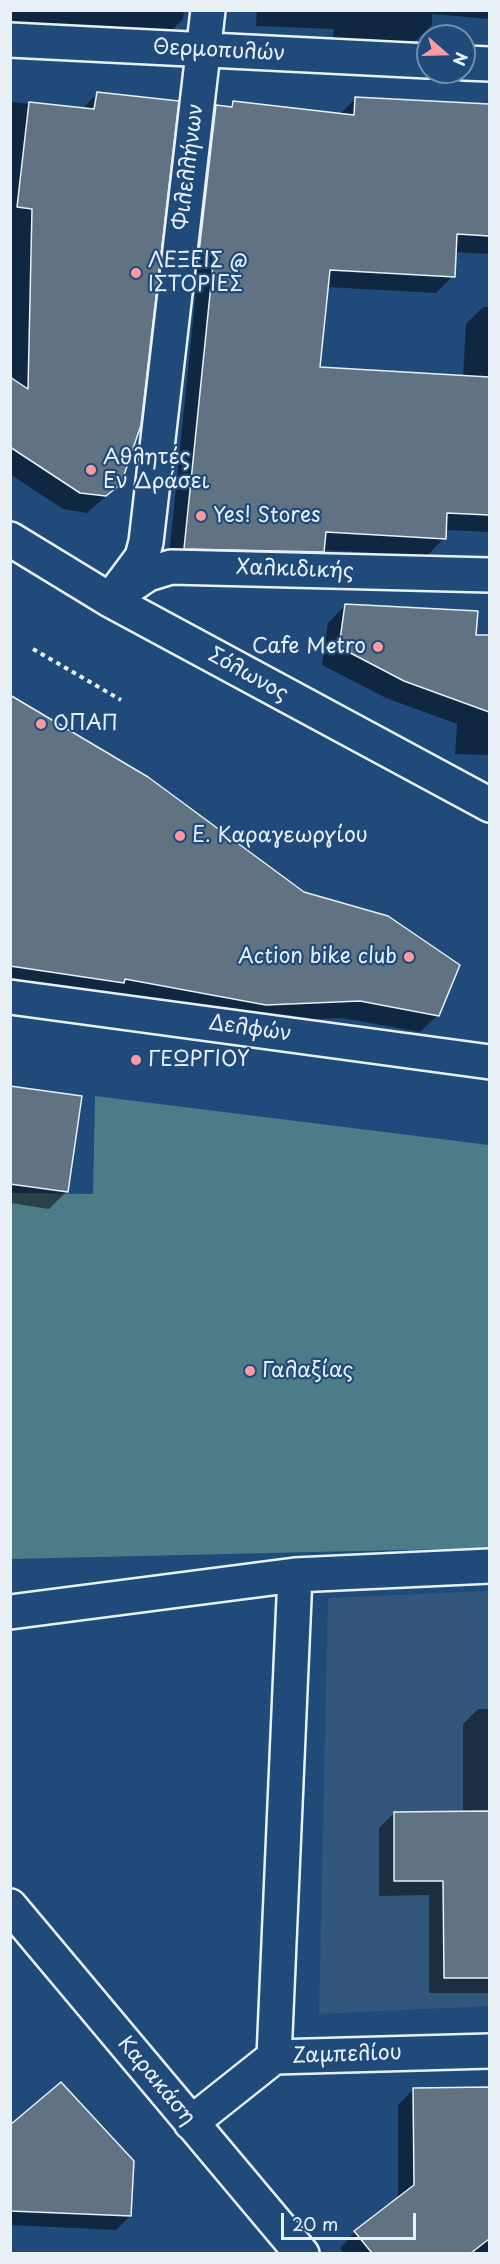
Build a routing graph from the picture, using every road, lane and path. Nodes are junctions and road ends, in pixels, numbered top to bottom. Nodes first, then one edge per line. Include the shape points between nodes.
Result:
1 (208, 10) edge
2 (10, 40) edge
3 (203, 50) junction
4 (416, 60) edge
5 (10, 539) edge
6 (489, 575) edge
7 (110, 600) junction
8 (33, 649) dead end
9 (121, 700) dead end
10 (489, 806) edge
11 (10, 997) edge
12 (489, 1062) edge
13 (489, 1566) edge
14 (295, 1575) junction
15 (10, 1612) edge
16 (10, 1906) edge
17 (489, 2051) edge
18 (274, 2057) junction
19 (191, 2123) junction
20 (302, 2253) edge

1 - 3 street, Φιλελλήνων
2 - 3 street, Θερμοπυλών
3 - 4 street, Θερμοπυλών
3 - 7 street, Φιλελλήνων via 146,542 142,556
5 - 7 street, Σόλωνος
6 - 7 street, Χαλκιδικής via 171,567 148,574
7 - 10 street, Σόλωνος
8 - 9 path
11 - 12 street, Δελφών
13 - 14 street
14 - 15 street
14 - 18 street
16 - 19 street, Καρακάση
17 - 18 street, Ζαμπελίου
18 - 19 street, Ζαμπελίου
19 - 20 street, Καρακάση

